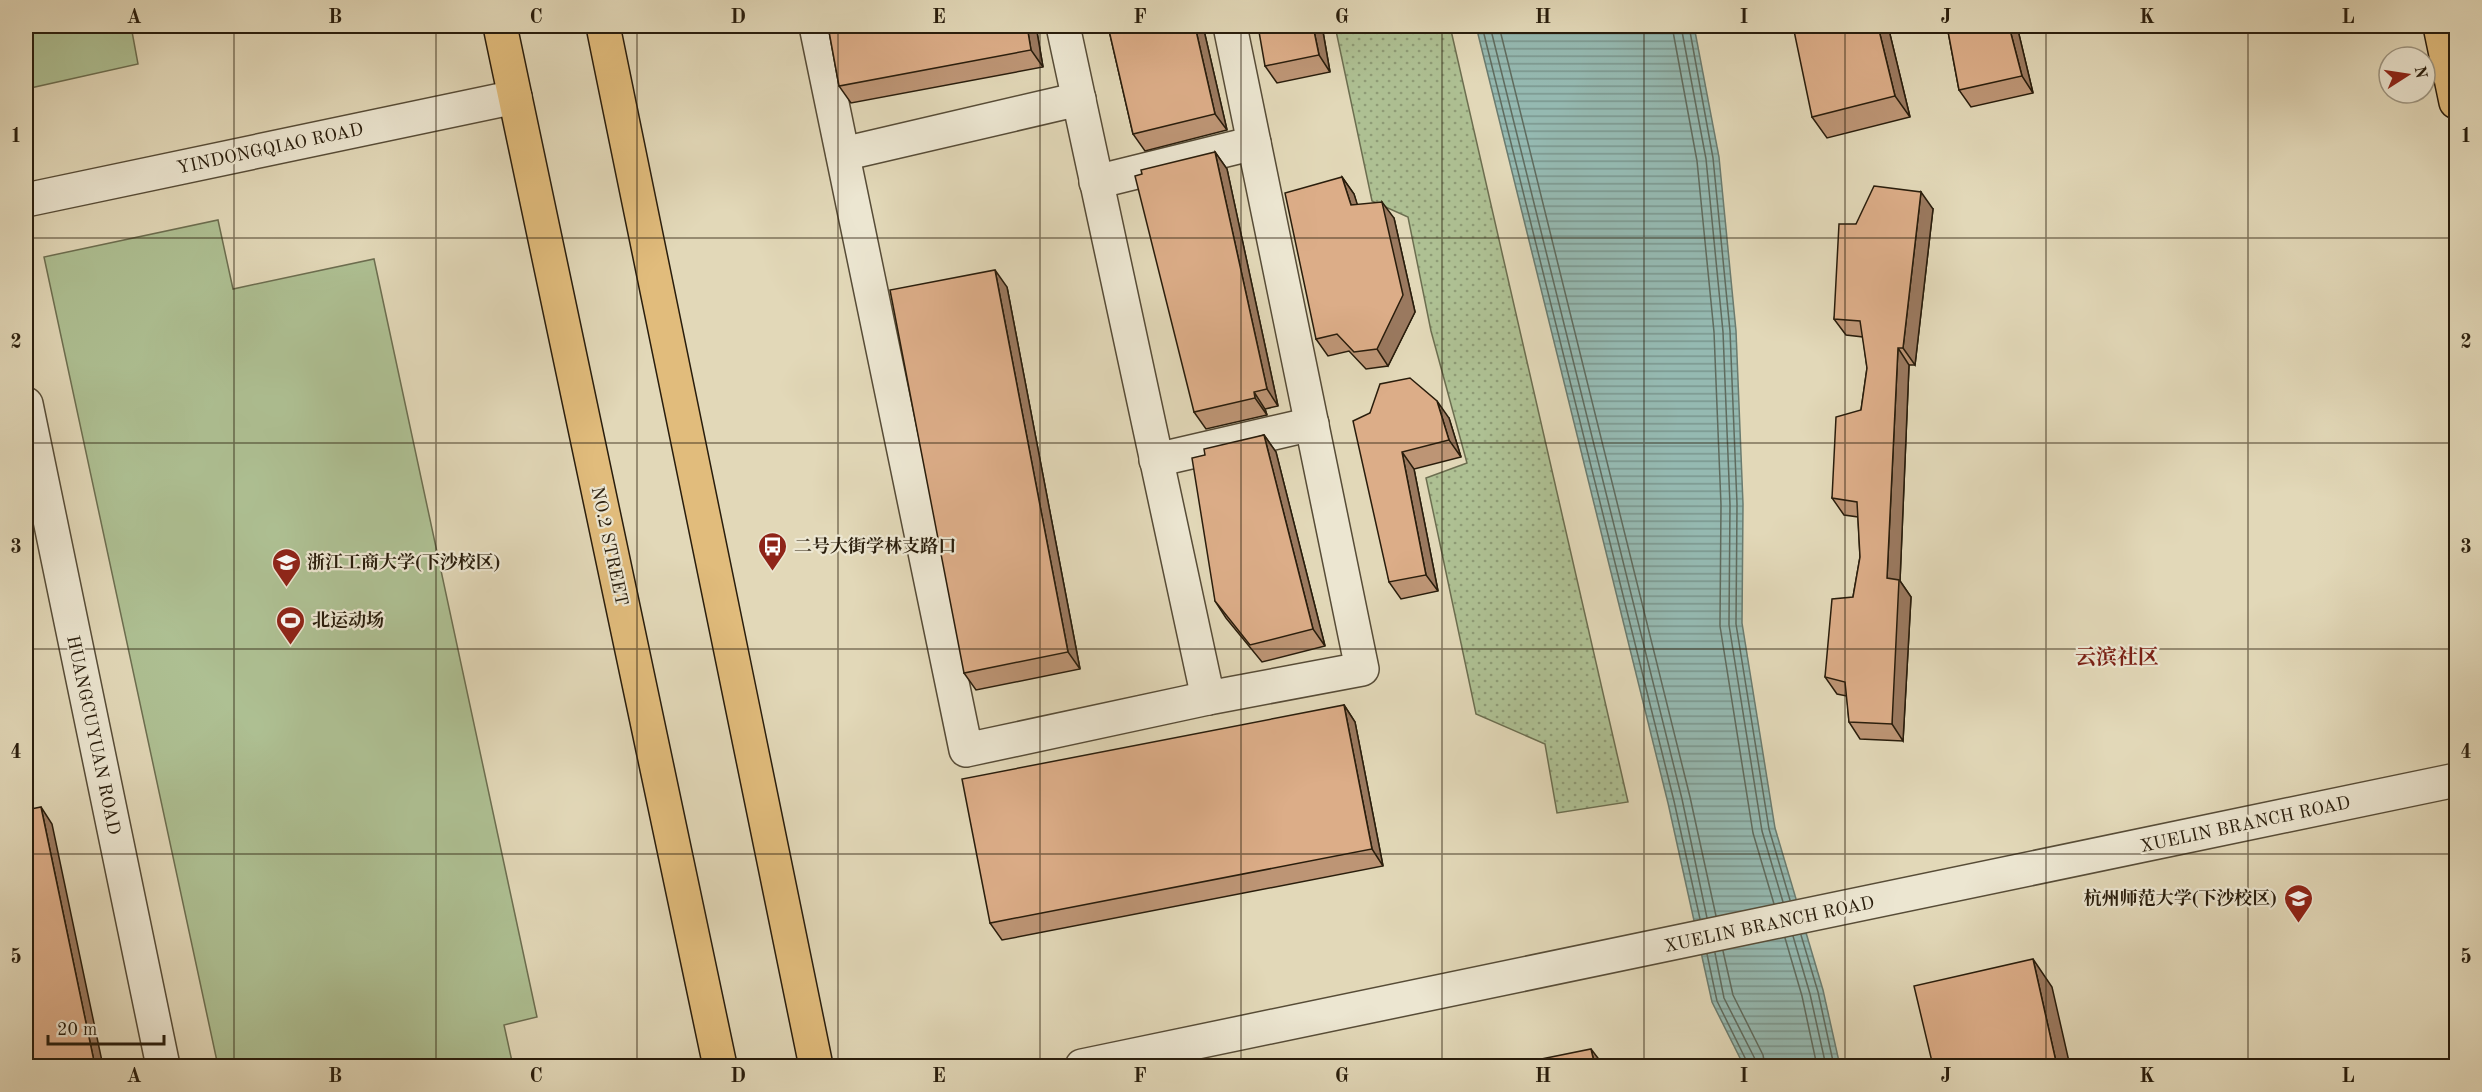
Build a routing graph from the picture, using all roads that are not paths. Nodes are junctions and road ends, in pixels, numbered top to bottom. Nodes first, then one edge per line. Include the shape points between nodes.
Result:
1 (500, 26) edge
2 (603, 26) edge
3 (816, 26) edge
4 (1063, 26) edge
5 (1230, 26) edge
6 (2440, 26) edge
7 (515, 97) junction
8 (1079, 99) junction
9 (2457, 102) edge
10 (1254, 142) junction
11 (843, 154) junction
12 (1096, 182) junction
13 (26, 200) edge
14 (26, 404) edge
15 (1312, 424) junction
16 (1156, 460) junction
17 (1208, 698) junction
18 (2457, 780) edge
19 (163, 1066) edge
20 (720, 1066) edge
21 (816, 1066) edge
22 (1082, 1066) edge

1 - 7 main road, NO.2 STREET
2 - 21 main road
3 - 11 street
4 - 8 street
5 - 10 street
6 - 9 main road
7 - 13 street, YINDONGQIAO ROAD
7 - 20 main road, NO.2 STREET
8 - 11 street
8 - 12 street
10 - 12 street
10 - 15 street
11 - 17 street via 966,750
12 - 16 street
14 - 19 street, HUANGCUYUAN ROAD
15 - 16 street
15 - 17 street via 1362,669
16 - 17 street
18 - 22 street, XUELIN BRANCH ROAD

